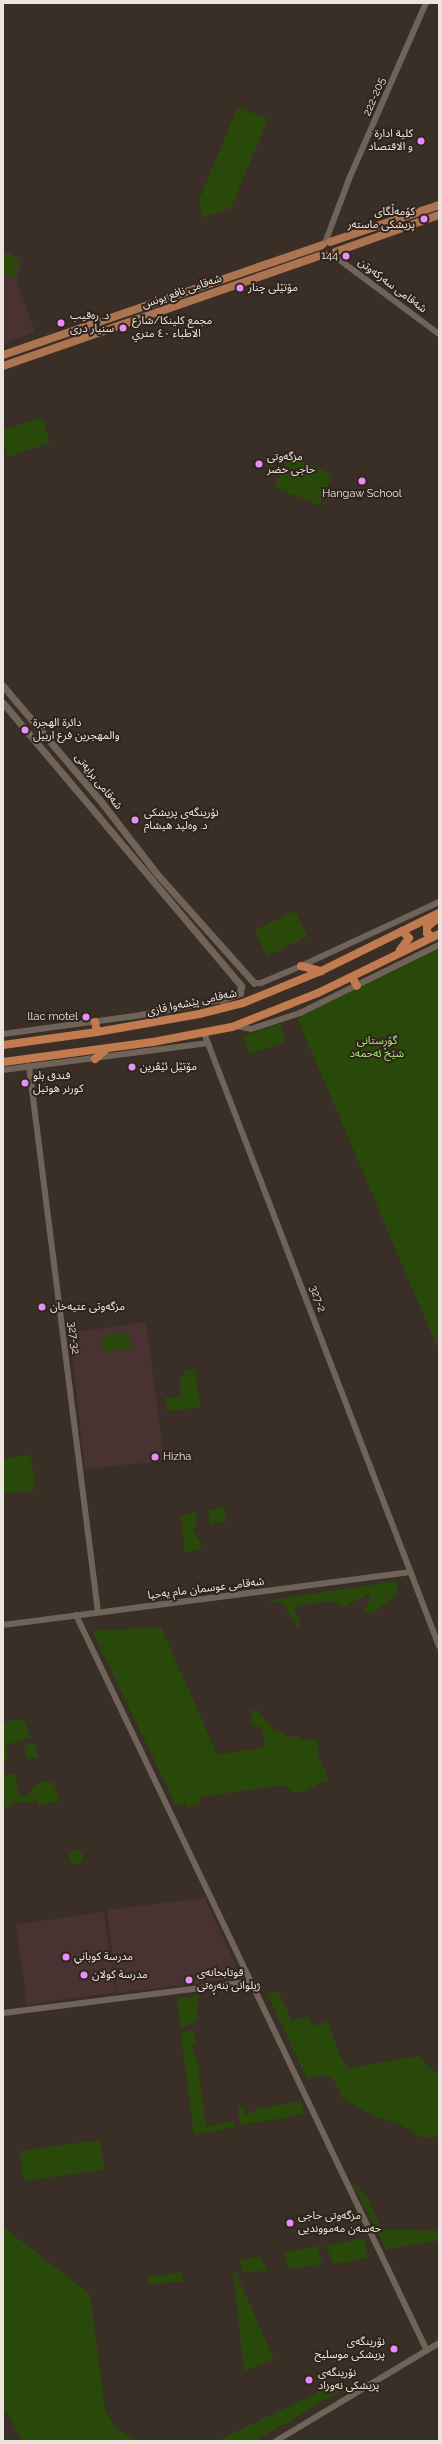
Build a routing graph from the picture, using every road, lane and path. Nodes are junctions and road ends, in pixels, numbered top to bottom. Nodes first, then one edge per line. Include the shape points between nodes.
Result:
1 (426, 3) edge
2 (439, 205) edge
3 (439, 215) edge
4 (326, 244) junction
5 (334, 253) junction
6 (324, 254) junction
7 (439, 334) edge
8 (3, 355) edge
9 (3, 366) edge
10 (3, 686) edge
11 (3, 703) edge
12 (99, 799) junction
13 (91, 807) junction
14 (439, 902) edge
15 (190, 911) junction
16 (439, 913) edge
17 (439, 917) edge
18 (184, 918) junction
19 (402, 931) junction
20 (436, 935) edge
21 (439, 945) edge
22 (384, 961) junction
23 (301, 966) junction
24 (321, 971) junction
25 (352, 977) junction
26 (254, 983) joint
27 (357, 986) junction
28 (221, 1000) junction
29 (223, 1008) junction
30 (95, 1022) junction
31 (236, 1026) junction
32 (97, 1032) junction
33 (204, 1033) junction
34 (3, 1034) edge
35 (208, 1043) junction
36 (3, 1044) edge
37 (106, 1049) junction
38 (95, 1059) junction
39 (3, 1062) edge
40 (29, 1066) junction
41 (3, 1070) edge
42 (411, 1572) junction
43 (98, 1612) junction
44 (76, 1615) junction
45 (3, 1625) edge
46 (439, 1646) edge
47 (250, 1982) junction
48 (3, 2013) edge
49 (439, 2343) edge
50 (428, 2351) junction
51 (276, 2441) edge

1 - 4 street, 222-205 via 350,180
2 - 4 main road, شەقامی نافع یونس
3 - 5 main road, شەقامی نافع یونس
4 - 5 main road via 335,246
4 - 6 main road
4 - 8 main road, شەقامی نافع یونس
5 - 6 main road, شەقامی نافع یونس
5 - 7 street, شەقامی سەرکەوتن
6 - 9 main road, شەقامی نافع یونس
10 - 12 main road, شەقامی برایەتی
11 - 13 main road, شەقامی برایەتی
12 - 13 main road
12 - 15 main road, شەقامی برایەتی
13 - 18 main road, شەقامی برایەتی
14 - 23 street
15 - 18 main road
15 - 26 main road, شەقامی برایەتی
16 - 19 highway, شەقامی پێشەوا قازی
17 - 20 highway via 426,927 427,933
18 - 28 main road, شەقامی برایەتی via 241,986 242,990
19 - 22 highway via 408,935 409,941
19 - 24 highway, شەقامی پێشەوا قازی
20 - 22 highway
21 - 27 street
22 - 25 highway
23 - 24 highway
23 - 26 street via 261,983
24 - 29 highway, شەقامی پێشەوا قازی via 280,990
25 - 27 highway
25 - 31 highway
27 - 31 street via 300,1013 254,1028 244,1029
28 - 29 highway
28 - 30 street
29 - 32 highway, شەقامی پێشەوا قازی
30 - 32 highway
30 - 34 street
31 - 33 highway
32 - 36 highway, شەقامی پێشەوا قازی
33 - 35 street, 327-2
33 - 37 highway
35 - 38 street
35 - 42 street, 327-2
37 - 38 highway
37 - 39 highway
38 - 40 street
40 - 41 street
40 - 43 street, 327-32
42 - 43 street, شەقامی عوسمان مام یەحیا
42 - 46 street, 327-2
43 - 44 street, شەقامی عوسمان مام یەحیا
44 - 45 street, شەقامی عوسمان مام یەحیا
44 - 47 street
47 - 48 street
47 - 50 street
49 - 50 street
50 - 51 street

